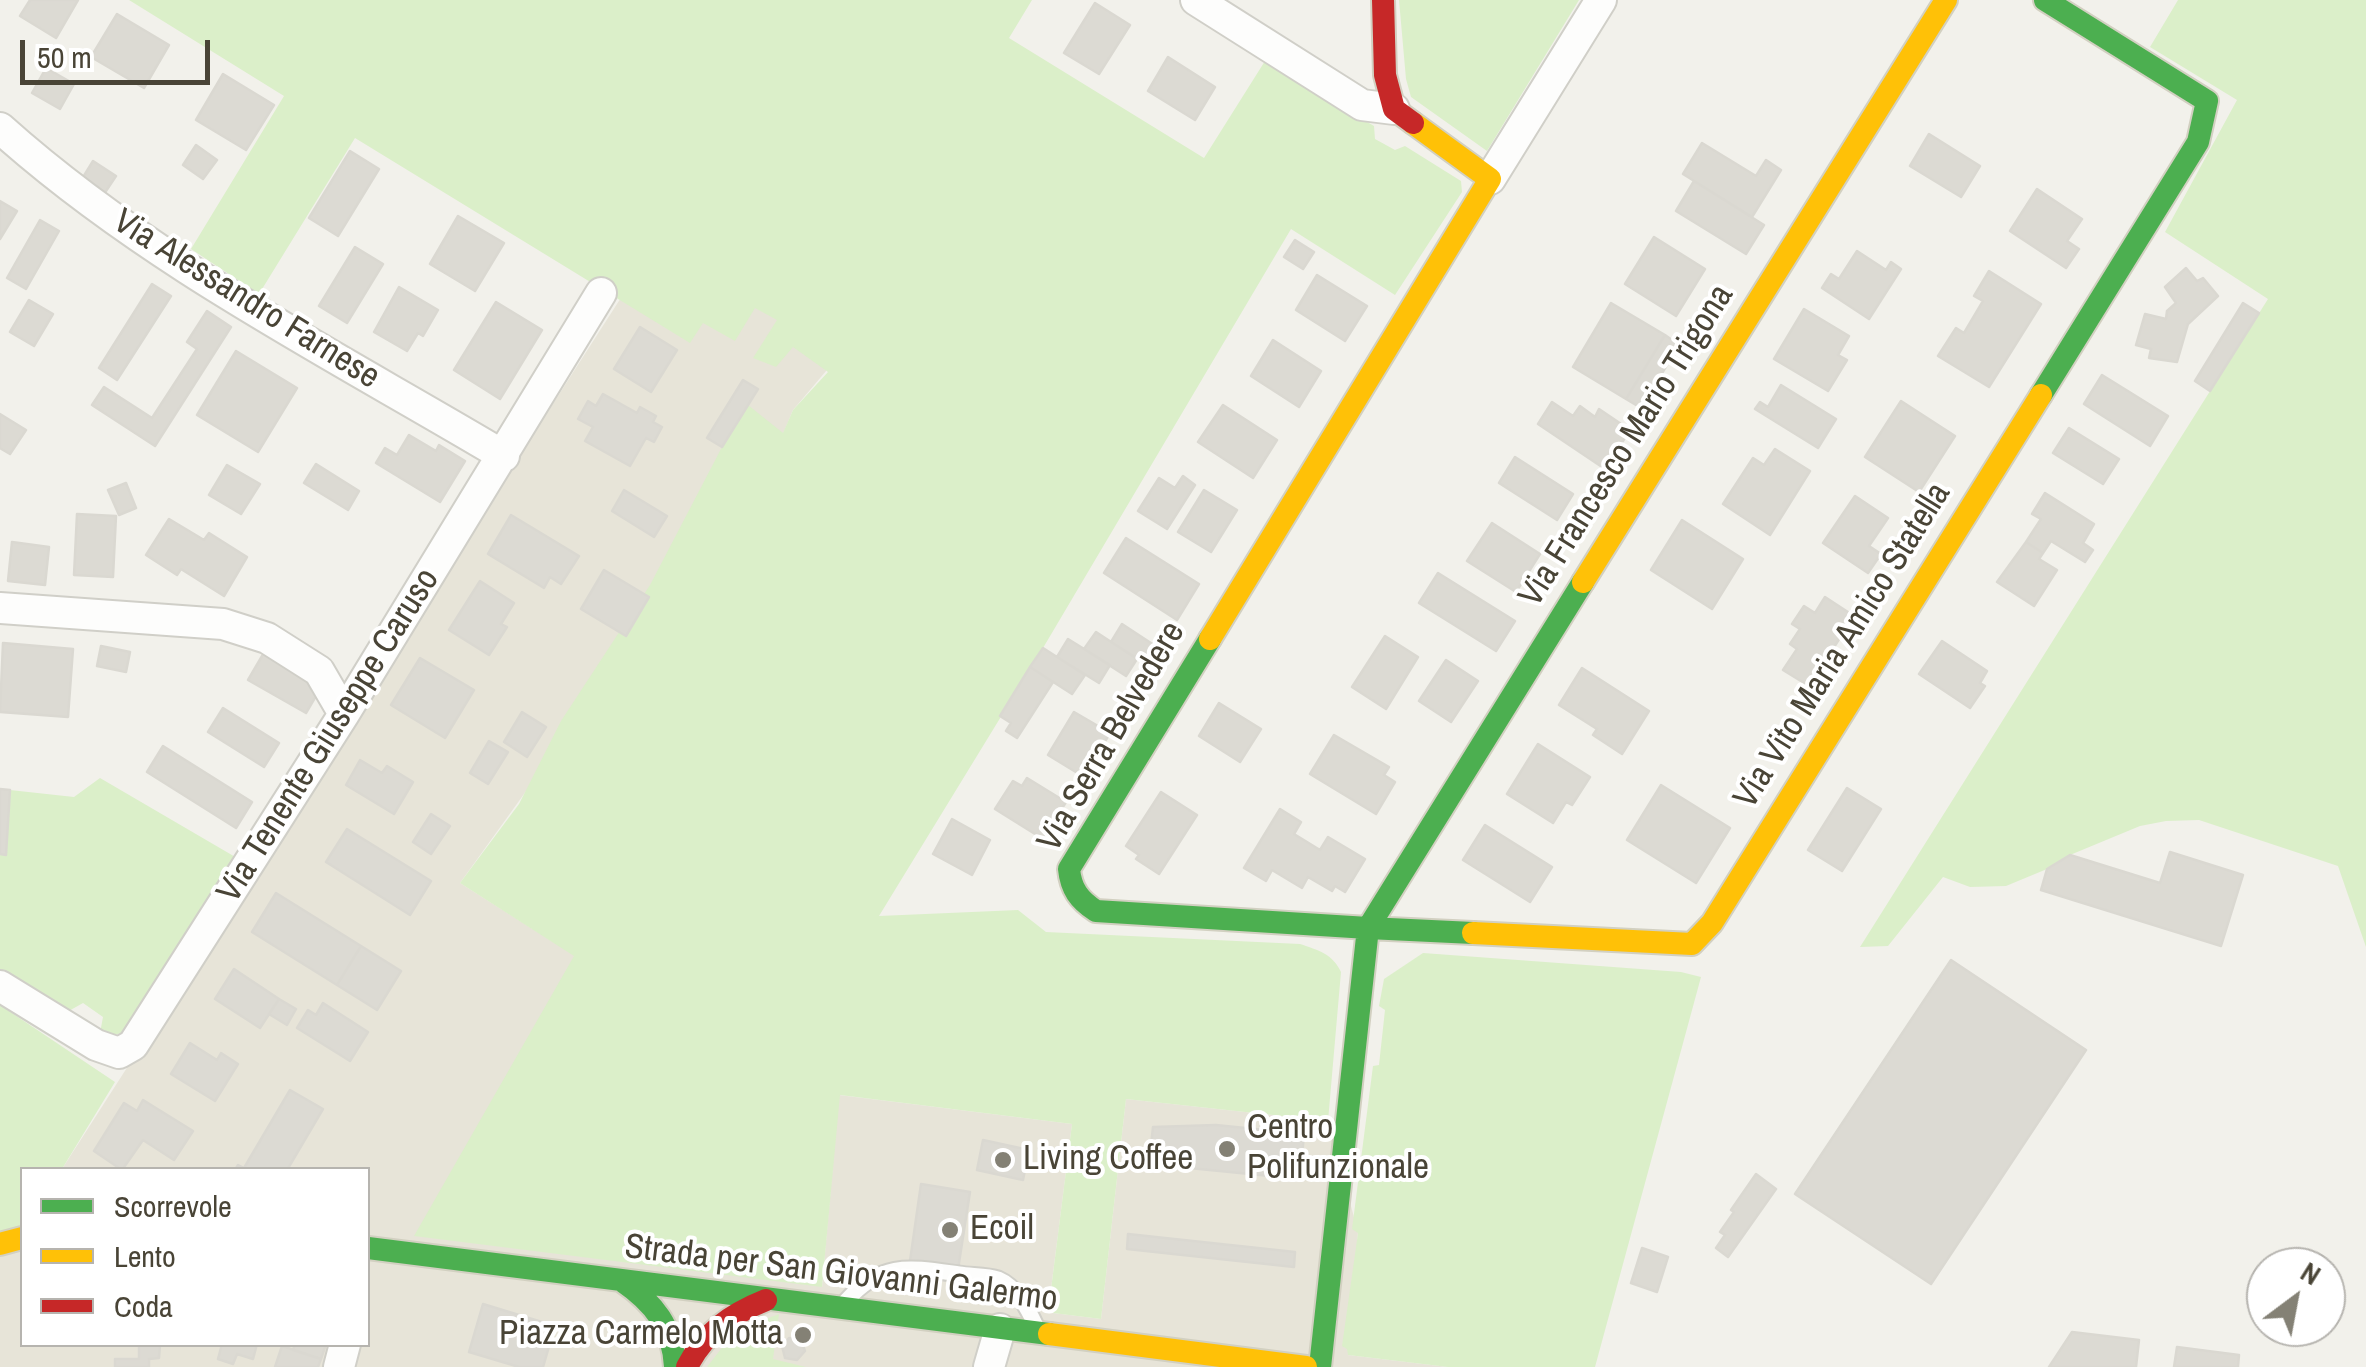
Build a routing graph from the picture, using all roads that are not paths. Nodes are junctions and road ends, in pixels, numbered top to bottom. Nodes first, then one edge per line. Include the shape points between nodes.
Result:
1 (1196, 0) edge
2 (1383, 0) edge
3 (1601, 0) edge
4 (1946, 0) edge
5 (2044, 0) edge
6 (1394, 109) junction
7 (0, 128) edge
8 (1490, 179) junction
9 (601, 293) dead end
10 (504, 456) junction
11 (0, 608) edge
12 (344, 714) junction
13 (1368, 928) junction
14 (0, 986) edge
15 (370, 1255) edge
16 (622, 1281) junction
17 (700, 1291) junction
18 (766, 1300) junction
19 (839, 1309) junction
20 (1000, 1329) junction
21 (1040, 1334) junction
22 (700, 1343) junction
23 (1113, 1356) edge
24 (679, 1361) edge
25 (989, 1367) edge
26 (1306, 1367) edge
27 (1320, 1367) edge

1 - 6 street via 1362,105
2 - 6 street via 1385,74
3 - 8 street
4 - 13 street, Via Francesco Mario Trigona
5 - 13 street, Via Vito Maria Amico Statella via 2207,101 2198,142 1712,923 1692,944
6 - 8 street
7 - 10 street, Via Alessandro Farnese via 127,230
8 - 13 street, Via Serra Belvedere via 1069,869 1079,901 1096,911
9 - 10 street, Via Tenente Giuseppe Caruso
10 - 12 street, Via Tenente Giuseppe Caruso
11 - 12 street via 238,628 268,638 319,671
12 - 14 street, Via Tenente Giuseppe Caruso via 134,1045 119,1053 96,1045
13 - 27 street
15 - 16 street, Strada per San Giovanni Galermo
16 - 17 street, Strada per San Giovanni Galermo
16 - 24 street via 666,1320
17 - 18 street, Strada per San Giovanni Galermo
17 - 22 street
17 - 24 street via 684,1319
18 - 19 street, Strada per San Giovanni Galermo
18 - 22 street via 739,1309
19 - 20 street, Strada per San Giovanni Galermo
19 - 21 lane via 862,1283 910,1267 1000,1280 1025,1302
20 - 21 street, Strada per San Giovanni Galermo
20 - 25 street
21 - 23 street, Strada per San Giovanni Galermo
22 - 24 street
23 - 26 street, Strada per San Giovanni Galermo

